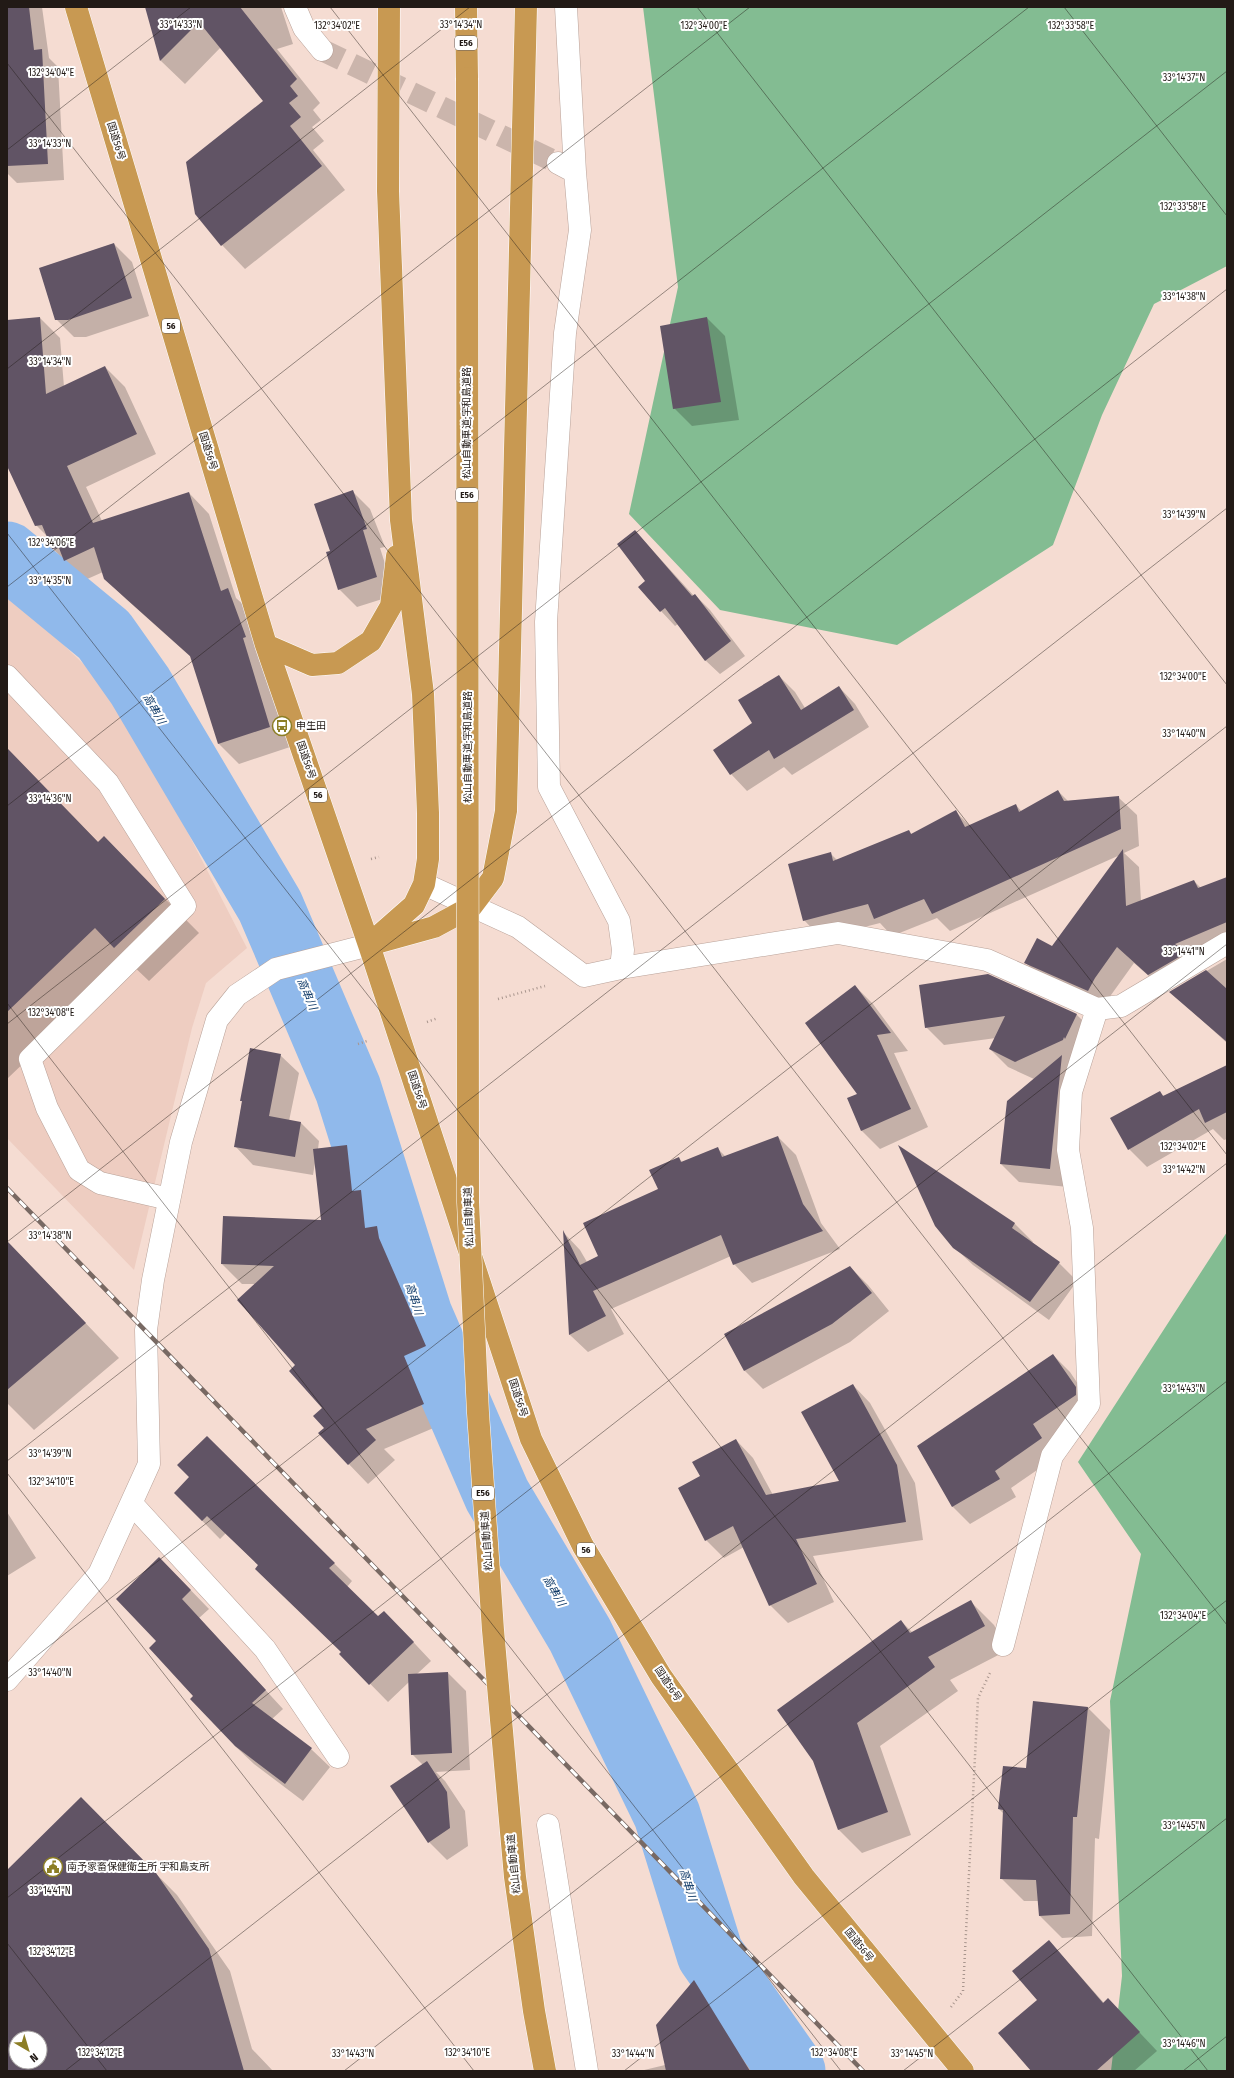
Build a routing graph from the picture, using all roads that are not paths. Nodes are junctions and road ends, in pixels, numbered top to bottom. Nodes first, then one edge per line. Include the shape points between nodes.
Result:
1 (76, 7) edge
2 (295, 7) edge
3 (389, 7) edge
4 (466, 7) edge
5 (526, 7) edge
6 (566, 7) edge
7 (322, 50) tunnel mouth
8 (400, 520) junction
9 (266, 645) junction
10 (7, 676) edge
11 (424, 884) junction
12 (470, 909) junction
13 (1227, 943) edge
14 (369, 945) junction
15 (621, 968) junction
16 (1097, 1009) junction
17 (169, 1199) junction
18 (132, 1504) junction
19 (1003, 1644) road end
20 (7, 1680) edge
21 (338, 1757) dead end
22 (548, 1825) dead end
23 (545, 2071) edge
24 (587, 2071) edge
25 (963, 2071) edge

1 - 9 highway, 国道56号 / 56
2 - 7 street via 304,28
3 - 8 highway via 388,191
4 - 12 highway, 松山自動車道;宇和島道路 / E56, bridge
5 - 12 highway via 506,811 493,878
6 - 15 street via 566,168 580,230 565,333 546,622 549,787 619,921 623,950
8 - 9 highway via 392,606 371,641 338,663 312,665
8 - 11 highway via 423,694 428,813 428,859
9 - 14 highway, 国道56号 / 56
10 - 17 street via 108,783 185,906 30,1059 47,1108 79,1170 100,1183
11 - 12 street
11 - 14 highway via 414,905
12 - 14 highway via 434,927
12 - 15 street via 518,927 584,976
12 - 23 highway, 松山自動車道 / E56, bridge via 468,1202 479,1429 514,1877
13 - 16 street via 1121,1006
14 - 17 street via 276,969 237,995 217,1020 180,1142
14 - 25 highway, 国道56号 / 56 via 531,1439 583,1546 661,1676 804,1877
15 - 16 street via 838,933 987,960
16 - 19 street via 1071,1092 1068,1150 1082,1228 1088,1404 1052,1456
17 - 18 street via 152,1280 146,1330 149,1464
18 - 20 street via 99,1574
18 - 21 street via 265,1649
22 - 24 street

